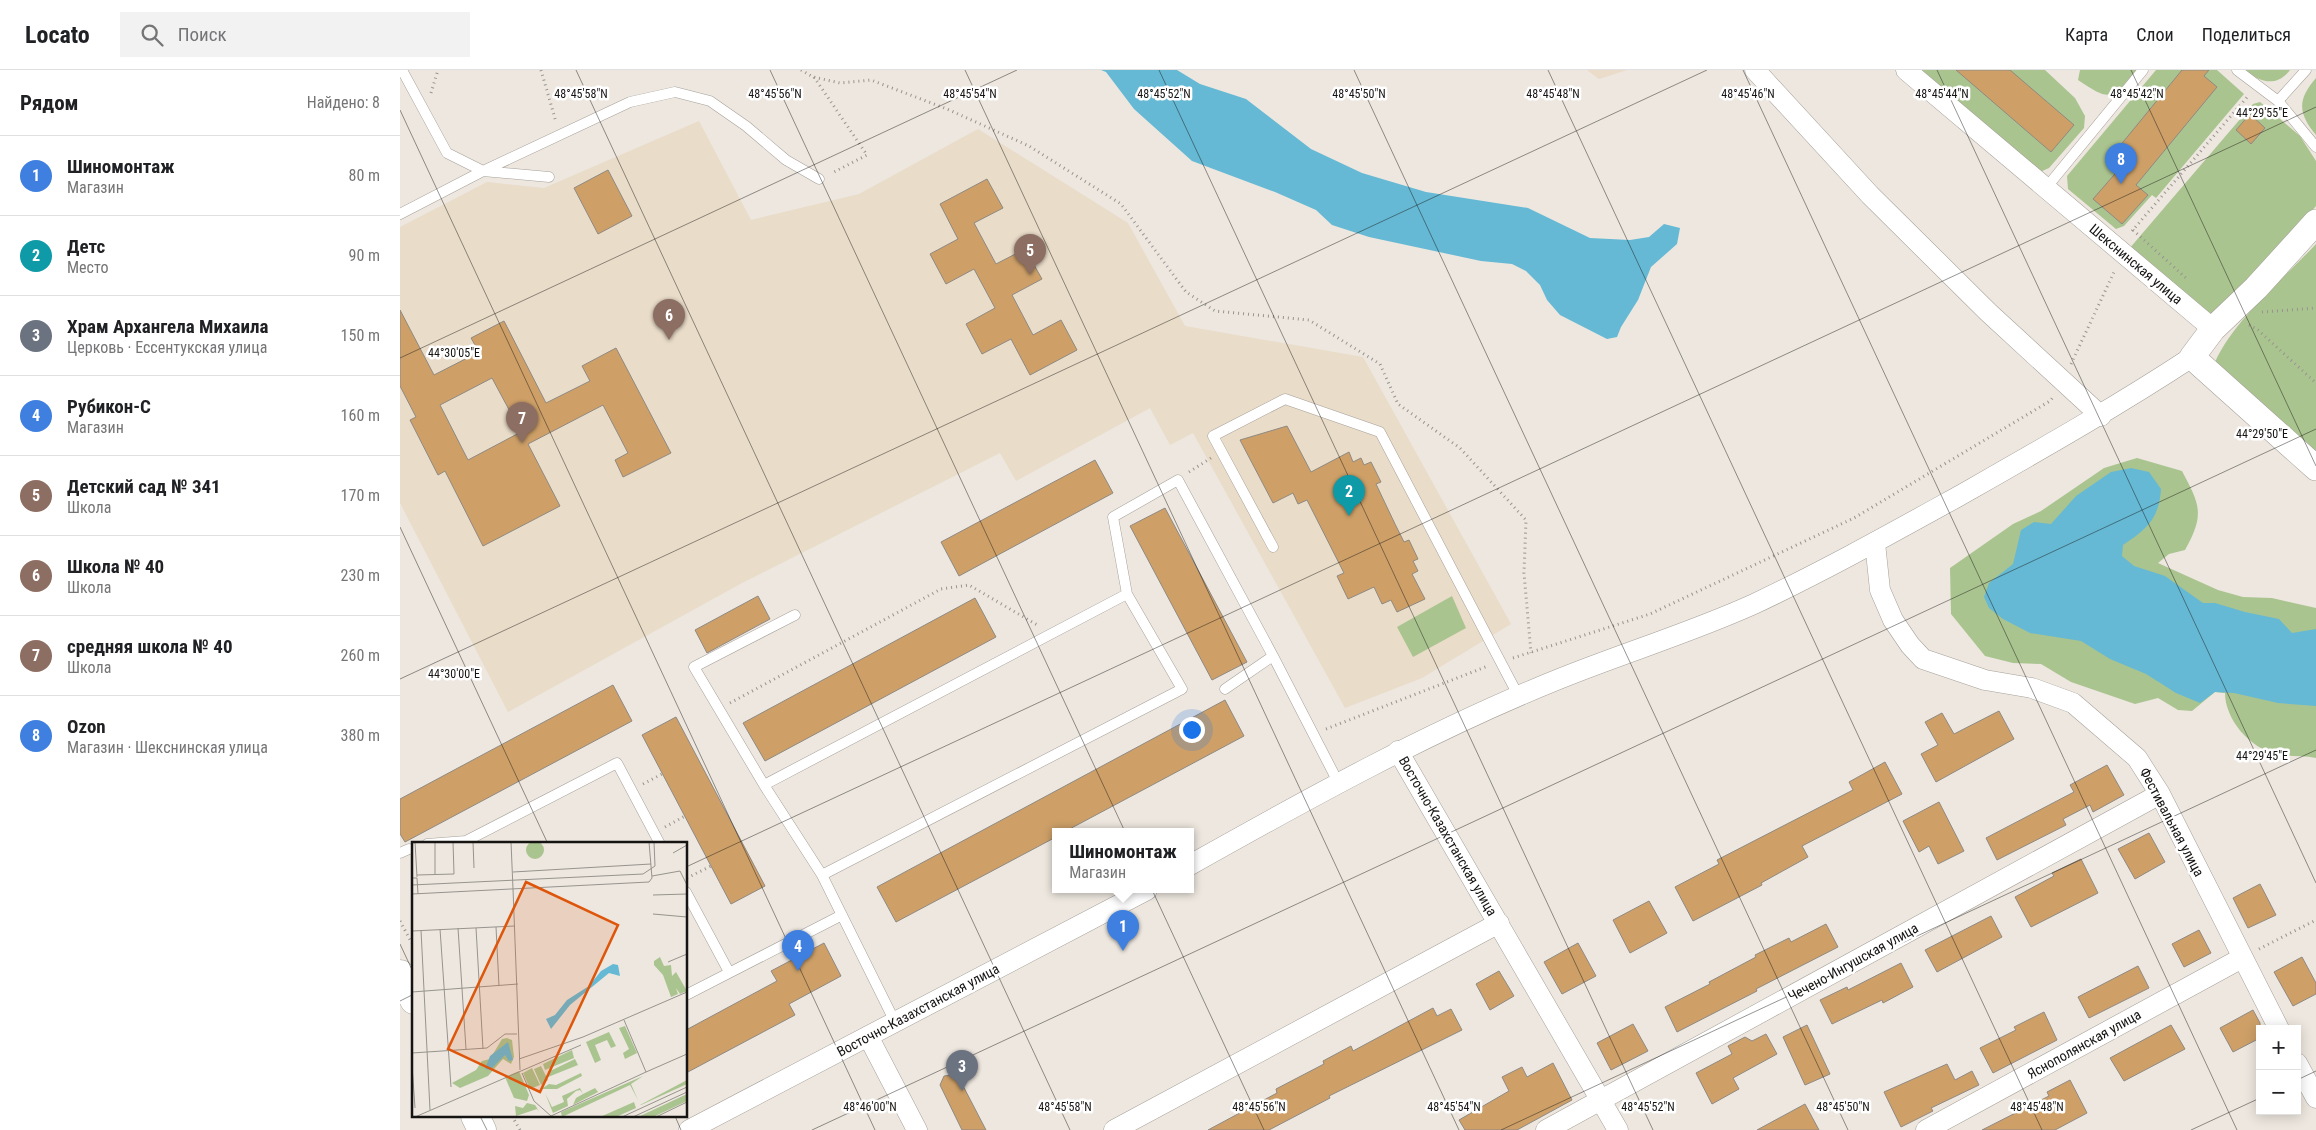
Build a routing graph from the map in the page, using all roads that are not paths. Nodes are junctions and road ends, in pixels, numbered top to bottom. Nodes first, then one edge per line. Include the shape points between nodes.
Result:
1 (402, 70) edge
2 (1754, 70) edge
3 (1906, 70) edge
4 (2143, 70) edge
5 (2237, 70) edge
6 (2306, 70) edge
7 (2278, 101) junction
8 (2316, 147) edge
9 (483, 171) junction
10 (549, 177) dead end
11 (819, 179) road end
12 (2046, 188) junction
13 (400, 214) edge
14 (2316, 222) edge
15 (2220, 322) junction
16 (2192, 357) junction
17 (2101, 416) junction
18 (2316, 468) edge
19 (1875, 543) junction
20 (1273, 547) dead end
21 (1128, 594) junction
22 (795, 615) dead end
23 (1273, 656) junction
24 (1224, 689) dead end
25 (1519, 697) junction
26 (1398, 751) junction
27 (1338, 782) junction
28 (764, 785) junction
29 (2160, 794) junction
30 (467, 842) edge
31 (659, 842) edge
32 (1194, 863) edge
33 (822, 875) junction
34 (1141, 893) edge
35 (688, 896) edge
36 (842, 915) junction
37 (1499, 923) junction
38 (2242, 958) junction
39 (729, 972) junction
40 (400, 974) edge
41 (688, 994) edge
42 (412, 996) edge
43 (895, 1022) junction
44 (2277, 1025) edge
45 (868, 1036) junction
46 (2301, 1070) edge
47 (2316, 1098) edge
48 (1601, 1100) junction
49 (476, 1118) edge
50 (482, 1130) edge
51 (689, 1130) edge
52 (917, 1130) edge
53 (1114, 1130) edge
54 (1546, 1130) edge
55 (1618, 1130) edge
56 (1926, 1130) edge

1 - 9 lane via 447,153
2 - 17 street via 1870,195
3 - 12 street, Шекснинская улица
4 - 12 lane
5 - 7 lane
6 - 7 lane
7 - 8 lane
9 - 10 lane
9 - 11 lane via 630,102 675,92 710,101 786,160
9 - 13 lane
12 - 15 street, Шекснинская улица via 2120,251
14 - 15 street
15 - 16 street
16 - 17 street
16 - 18 street
17 - 19 street
19 - 25 street via 1753,604
19 - 29 street, Фестивальная улица via 1880,590 1893,620 1924,659 1985,680 2032,688 2073,704 2137,758
20 - 25 lane via 1214,436 1286,398 1380,432
21 - 23 lane via 1113,517 1178,480
21 - 28 lane
21 - 33 lane via 1182,689
22 - 28 lane via 694,667
23 - 24 lane
23 - 27 lane
25 - 26 street
26 - 27 street, Восточно-Казахстанская улица
26 - 37 street, Восточно-Казахстанская улица
27 - 32 street, Восточно-Казахстанская улица
28 - 33 lane
29 - 38 street, Фестивальная улица
29 - 48 street, Чечено-Ингушская улица
30 - 31 lane via 617,763
33 - 36 lane
34 - 43 street, Восточно-Казахстанская улица
35 - 39 lane
36 - 39 lane
36 - 43 lane
37 - 48 street, Восточно-Казахстанская улица
37 - 53 street
38 - 44 street, Фестивальная улица
38 - 56 street, Яснополянская улица
39 - 41 lane
40 - 42 main road
43 - 45 street, Восточно-Казахстанская улица
45 - 51 street, Восточно-Казахстанская улица
45 - 52 street
46 - 47 street
48 - 54 street, Чечено-Ингушская улица
48 - 55 street, Восточно-Казахстанская улица
49 - 50 main road

